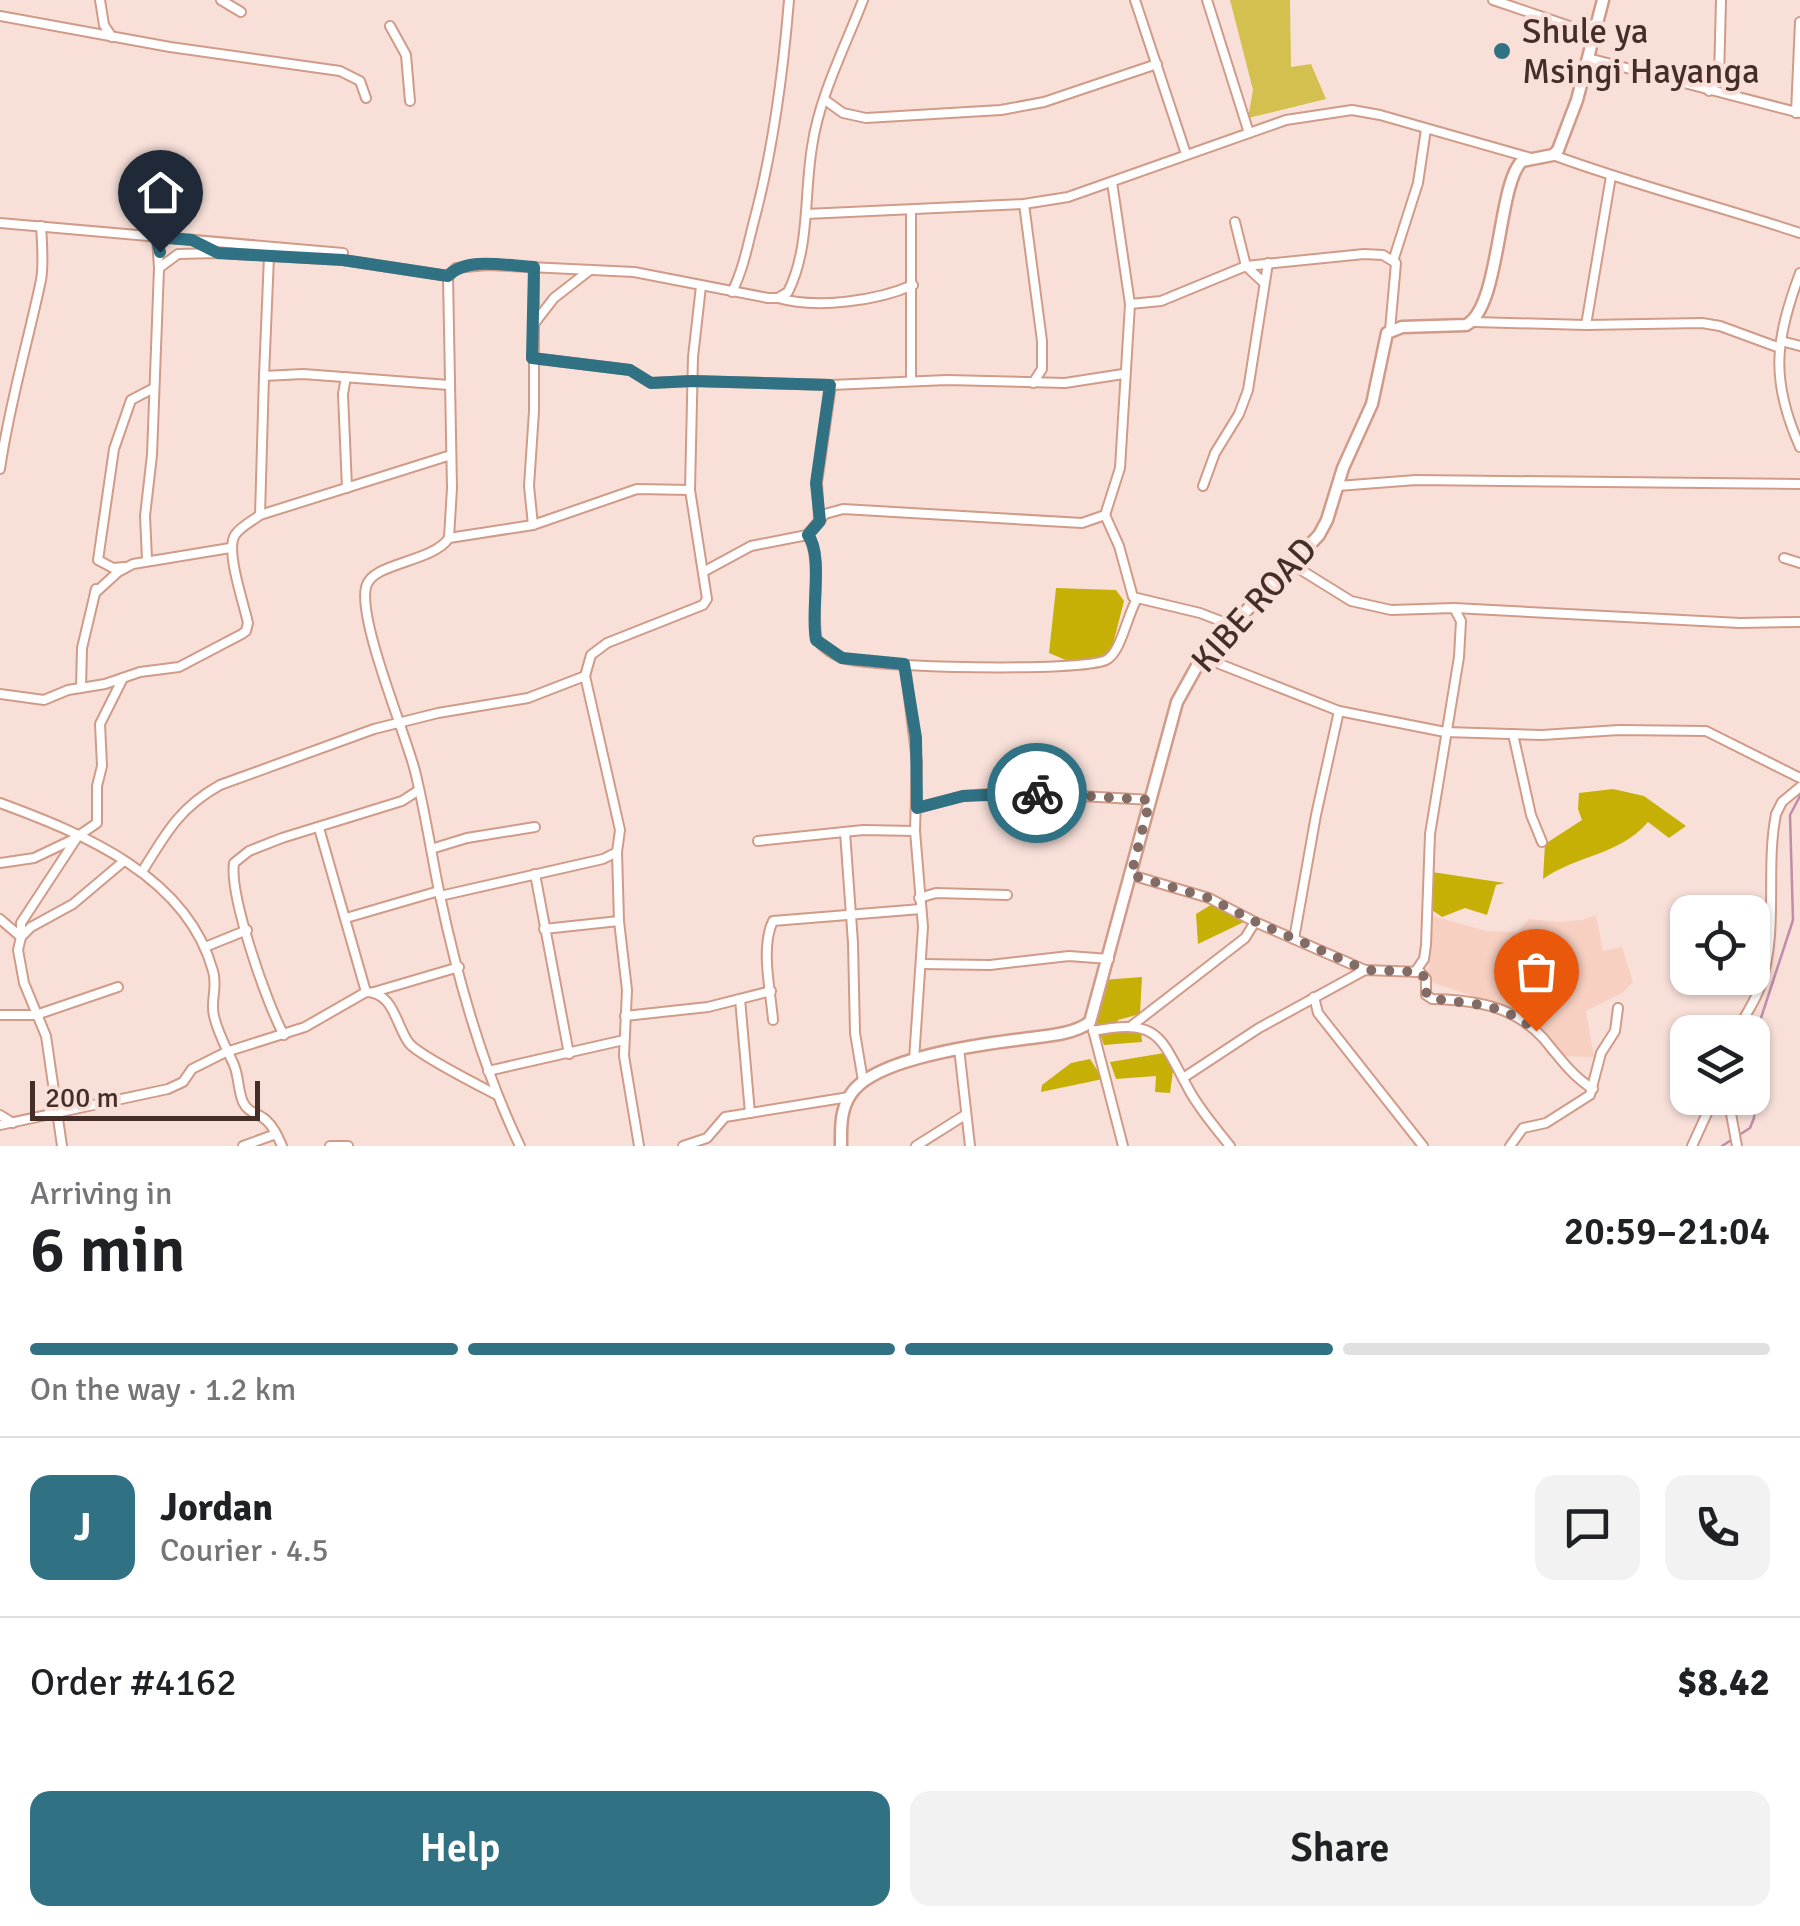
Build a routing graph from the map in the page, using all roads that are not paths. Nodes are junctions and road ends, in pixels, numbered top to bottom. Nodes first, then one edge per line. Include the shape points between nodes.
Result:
1 (100, 0) edge
2 (221, 0) edge
3 (789, 0) edge
4 (863, 0) edge
5 (1134, 0) edge
6 (1207, 0) edge
7 (1493, 0) edge
8 (1604, 0) edge
9 (1721, 0) edge
10 (240, 12) dead end
11 (0, 16) edge
12 (1800, 22) edge
13 (1598, 23) junction
14 (390, 26) dead end
15 (112, 36) junction
16 (1588, 58) junction
17 (1157, 64) junction
18 (1709, 91) junction
19 (366, 98) dead end
20 (825, 100) junction
21 (410, 101) dead end
22 (1798, 113) edge
23 (1426, 129) junction
24 (1249, 133) junction
25 (1186, 154) junction
26 (1553, 155) junction
27 (1531, 158) junction
28 (1611, 176) junction
29 (1112, 182) junction
30 (1024, 204) junction
31 (911, 210) junction
32 (806, 214) junction
33 (1234, 222) dead end
34 (0, 223) edge
35 (41, 226) junction
36 (1800, 233) edge
37 (156, 237) junction
38 (192, 240) junction
39 (218, 253) junction
40 (344, 253) dead end
41 (269, 256) junction
42 (1394, 258) junction
43 (1268, 263) junction
44 (1246, 266) junction
45 (534, 267) junction
46 (159, 268) junction
47 (590, 270) junction
48 (1800, 273) edge
49 (448, 276) junction
50 (1263, 282) junction
51 (913, 285) junction
52 (701, 286) junction
53 (732, 292) junction
54 (778, 298) junction
55 (1130, 304) junction
56 (1146, 305) junction
57 (1129, 316) junction
58 (1474, 322) junction
59 (533, 324) junction
60 (1586, 325) junction
61 (1390, 330) junction
62 (1780, 345) junction
63 (1800, 346) edge
64 (532, 358) junction
65 (1124, 374) junction
66 (264, 376) junction
67 (346, 376) junction
68 (911, 380) junction
69 (692, 381) junction
70 (1033, 383) junction
71 (449, 385) junction
72 (830, 385) junction
73 (152, 389) junction
74 (1800, 447) edge
75 (451, 455) junction
76 (0, 468) edge
77 (1800, 484) edge
78 (1203, 486) dead end
79 (1338, 486) junction
80 (347, 488) junction
81 (690, 490) junction
82 (260, 515) junction
83 (1105, 515) junction
84 (820, 521) junction
85 (533, 525) junction
86 (808, 535) junction
87 (448, 538) junction
88 (230, 548) junction
89 (1784, 558) dead end
90 (146, 559) junction
91 (1800, 563) edge
92 (1293, 565) junction
93 (124, 567) junction
94 (703, 572) junction
95 (1137, 599) junction
96 (1454, 608) junction
97 (1472, 609) junction
98 (1461, 621) junction
99 (1800, 622) edge
100 (1231, 626) junction
101 (1202, 657) junction
102 (904, 664) junction
103 (585, 676) junction
104 (123, 678) junction
105 (81, 688) junction
106 (0, 694) edge
107 (1339, 711) junction
108 (399, 722) junction
109 (1444, 732) junction
110 (1513, 734) junction
111 (1800, 778) edge
112 (1800, 786) edge
113 (419, 790) junction
114 (402, 800) junction
115 (1150, 800) junction
116 (0, 804) edge
117 (422, 808) junction
118 (917, 808) junction
119 (535, 827) dead end
120 (319, 828) junction
121 (915, 831) junction
122 (845, 832) junction
123 (78, 836) junction
124 (758, 842) dead end
125 (1542, 842) dead end
126 (431, 850) junction
127 (617, 852) junction
128 (124, 861) junction
129 (0, 864) edge
130 (142, 872) junction
131 (536, 874) junction
132 (1131, 875) junction
133 (919, 893) junction
134 (440, 894) junction
135 (1007, 895) dead end
136 (921, 909) junction
137 (850, 915) junction
138 (346, 918) junction
139 (0, 919) edge
140 (619, 920) junction
141 (1256, 922) junction
142 (1294, 923) junction
143 (544, 928) junction
144 (247, 930) junction
145 (1276, 931) junction
146 (21, 937) junction
147 (1294, 939) junction
148 (206, 947) junction
149 (1109, 959) junction
150 (1349, 963) junction
151 (922, 964) junction
152 (459, 968) junction
153 (1366, 970) junction
154 (1415, 972) junction
155 (1348, 979) junction
156 (118, 987) dead end
157 (771, 991) junction
158 (370, 992) junction
159 (1314, 997) junction
160 (740, 999) junction
161 (1618, 1008) dead end
162 (0, 1015) edge
163 (1746, 1015) edge
164 (36, 1016) junction
165 (625, 1016) junction
166 (774, 1020) dead end
167 (1092, 1026) junction
168 (1130, 1028) junction
169 (284, 1035) junction
170 (624, 1040) junction
171 (959, 1048) junction
172 (226, 1052) junction
173 (569, 1054) junction
174 (914, 1060) junction
175 (488, 1070) junction
176 (1183, 1078) junction
177 (863, 1080) junction
178 (1594, 1089) junction
179 (497, 1096) junction
180 (848, 1097) junction
181 (58, 1113) junction
182 (750, 1113) junction
183 (0, 1115) edge
184 (966, 1115) junction
185 (1706, 1115) edge
186 (1731, 1115) edge
187 (13, 1123) junction
188 (0, 1125) edge
189 (276, 1134) junction
190 (62, 1146) edge
191 (244, 1146) edge
192 (282, 1146) edge
193 (330, 1146) edge
194 (348, 1146) edge
195 (520, 1146) edge
196 (639, 1146) edge
197 (682, 1146) edge
198 (841, 1146) edge
199 (916, 1146) edge
200 (970, 1146) edge
201 (1123, 1146) edge
202 (1230, 1146) edge
203 (1424, 1146) edge
204 (1510, 1146) edge
205 (1692, 1146) edge
206 (1737, 1146) edge

1 - 15 street
2 - 10 street
3 - 53 street via 771,156
4 - 20 street
5 - 17 street
6 - 24 street
7 - 13 street via 1578,29
8 - 13 street
9 - 18 street via 1719,79
11 - 15 street
12 - 22 street
13 - 16 street
14 - 21 street via 406,55
15 - 19 street via 340,70 360,81
16 - 18 street
16 - 26 street
17 - 20 street via 1002,110 854,117
17 - 25 street
18 - 22 street
20 - 32 street via 812,144
23 - 24 street via 1352,110
23 - 27 street
23 - 42 street via 1418,183
24 - 25 street
25 - 29 street
26 - 27 street
26 - 28 street
27 - 58 street via 1514,172
28 - 36 street
28 - 60 street
29 - 30 street
29 - 55 street
30 - 31 street
30 - 70 street via 1042,341 1042,369
31 - 32 street
31 - 51 street
32 - 54 street via 793,281
33 - 44 street
34 - 35 street
35 - 37 street
35 - 76 street via 41,279
37 - 38 street
37 - 46 street
38 - 39 street
38 - 40 street
39 - 41 street
39 - 46 street via 178,254
41 - 49 street
41 - 66 street
42 - 43 street via 1364,254
42 - 61 street
43 - 44 street
43 - 50 street
44 - 50 street
44 - 56 street
45 - 47 street
45 - 49 street via 466,266
45 - 59 street
46 - 73 street
47 - 52 street
47 - 59 street
48 - 62 street
49 - 71 street
50 - 78 street via 1248,390
51 - 54 street via 814,304
51 - 68 street
52 - 53 street
52 - 69 street
53 - 54 street
55 - 56 street
55 - 57 street
56 - 57 street
57 - 65 street
58 - 60 street
58 - 61 street
59 - 64 street
60 - 62 street via 1702,323
61 - 79 street, KIBE ROAD via 1372,404
62 - 63 street
62 - 74 street via 1778,379
64 - 69 street via 630,370 651,383
64 - 85 street
65 - 70 street
65 - 83 street via 1120,468
66 - 67 street
66 - 82 street
67 - 71 street
67 - 80 street
68 - 70 street
68 - 72 street
69 - 72 street
69 - 81 street
71 - 75 street
72 - 84 street via 816,483
73 - 90 street
73 - 93 street via 131,400 110,468 98,560
75 - 80 street
75 - 87 street
77 - 79 street via 1416,480
79 - 92 street, KIBE ROAD via 1319,535
80 - 82 street
81 - 85 street via 637,489
81 - 94 street
82 - 88 street via 235,535
83 - 84 street via 1082,523 843,509
83 - 95 street
84 - 86 street
85 - 87 street
86 - 94 street via 751,546
86 - 102 street via 816,640 842,658
87 - 108 street via 428,555 376,574 366,588 372,634
88 - 90 street
88 - 104 street via 246,631 179,667
89 - 91 street
90 - 93 street
92 - 96 street via 1364,605
92 - 100 street, KIBE ROAD
93 - 105 street via 96,590 82,648
94 - 103 street via 703,605 607,643 591,655
95 - 100 street
95 - 102 street via 1117,650 1102,662
96 - 97 street
96 - 98 street
97 - 98 street
97 - 99 street
98 - 109 street
100 - 101 street, KIBE ROAD
101 - 107 street
101 - 115 street, KIBE ROAD via 1177,702
102 - 118 street
103 - 108 street via 528,698
103 - 127 street via 620,830
104 - 105 street
104 - 123 street via 100,724 97,823
105 - 106 street via 44,700
107 - 109 street
107 - 142 street
108 - 113 street
108 - 130 street via 193,800
109 - 110 street
109 - 154 street via 1427,861 1426,945
110 - 111 street via 1706,731
110 - 125 street
112 - 163 street via 1776,814 1765,970
113 - 114 street
113 - 117 street
114 - 117 street
114 - 120 street
115 - 118 street via 1013,792
115 - 132 street, KIBE ROAD
116 - 123 street
117 - 126 street
118 - 121 street
119 - 126 street
120 - 138 street
120 - 144 street via 262,846 234,863
121 - 122 street
121 - 133 street
122 - 124 street
122 - 137 street
123 - 128 street
123 - 129 street via 34,858
123 - 146 street via 21,923
126 - 134 street
127 - 131 street
127 - 140 street
128 - 130 street
128 - 146 street
130 - 148 street via 180,908
131 - 134 street
131 - 143 street
132 - 141 street via 1209,898
132 - 149 street, KIBE ROAD
133 - 135 street
133 - 136 street
134 - 138 street
134 - 152 street
136 - 137 street
136 - 151 street
137 - 157 street via 773,921
137 - 177 street
138 - 158 street
139 - 146 street
140 - 143 street
140 - 165 street
141 - 145 street
141 - 168 street via 1245,938
142 - 145 street
142 - 147 street
143 - 173 street
144 - 148 street
144 - 169 street
145 - 147 street
146 - 164 street via 20,970
147 - 150 street
148 - 172 street via 216,980 212,1012
149 - 151 street
149 - 167 street, KIBE ROAD
150 - 153 street
150 - 155 street
151 - 174 street
152 - 158 street
152 - 175 street
153 - 154 street
153 - 155 street
154 - 178 street via 1424,976 1429,998 1488,1005 1519,1018
155 - 159 street
156 - 164 street
157 - 160 street
157 - 166 street
158 - 169 street
158 - 179 street via 391,1007 414,1049
159 - 176 street
159 - 203 street via 1315,1010
160 - 165 street
160 - 182 street
161 - 178 street
162 - 164 street
164 - 181 street via 46,1036
165 - 170 street
167 - 168 street
167 - 171 street
167 - 201 street
168 - 176 street via 1163,1040
169 - 172 street
170 - 173 street
170 - 196 street
171 - 174 street
171 - 184 street
172 - 181 street via 168,1090
172 - 189 street via 243,1102
173 - 175 street
174 - 177 street
175 - 179 street
176 - 202 street
177 - 180 street
178 - 204 street via 1546,1124 1523,1128
179 - 195 street
180 - 182 street
180 - 198 street
181 - 187 street
181 - 190 street
182 - 197 street via 725,1118 707,1138
183 - 187 street
184 - 199 street
184 - 200 street
185 - 205 street
186 - 206 street
187 - 188 street
189 - 191 street
189 - 192 street
193 - 194 street

